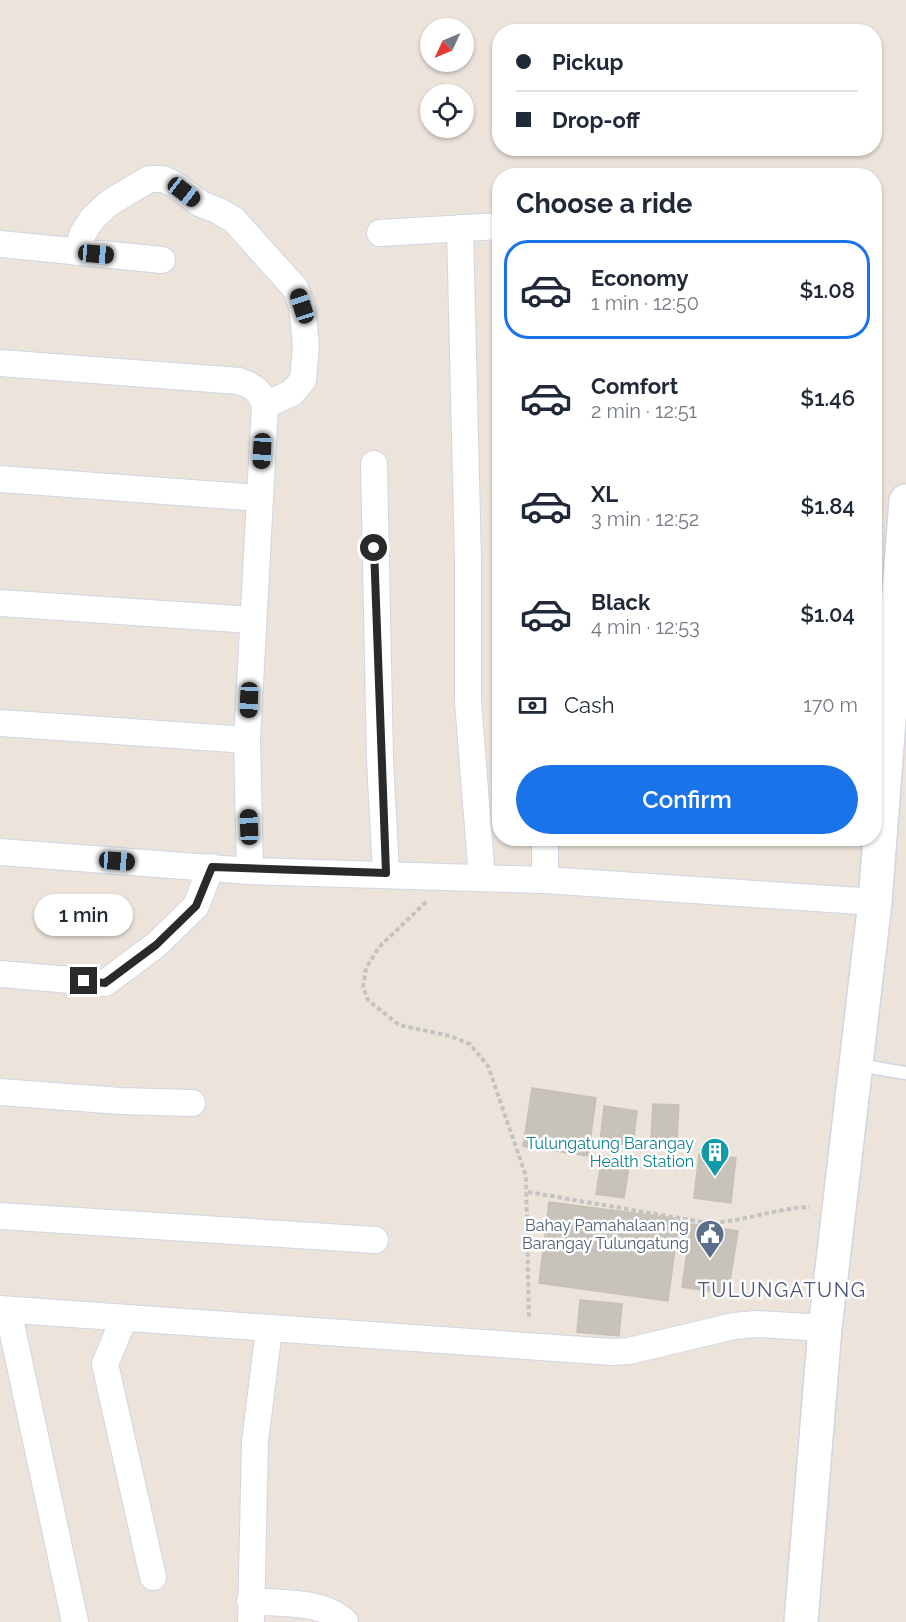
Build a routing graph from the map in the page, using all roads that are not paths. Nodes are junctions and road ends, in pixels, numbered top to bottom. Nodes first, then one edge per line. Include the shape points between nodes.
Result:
1 (492, 226) edge
2 (459, 228) junction
3 (380, 233) dead end
4 (0, 244) edge
5 (77, 252) junction
6 (162, 260) dead end
7 (0, 363) edge
8 (265, 405) junction
9 (374, 464) dead end
10 (0, 479) edge
11 (260, 498) junction
12 (906, 501) edge
13 (0, 603) edge
14 (252, 620) junction
15 (0, 723) edge
16 (247, 740) junction
17 (882, 811) edge
18 (545, 846) edge
19 (879, 846) edge
20 (0, 852) edge
21 (212, 867) junction
22 (250, 871) junction
23 (386, 873) junction
24 (482, 878) junction
25 (545, 880) junction
26 (875, 902) junction
27 (0, 974) edge
28 (857, 1065) junction
29 (906, 1073) edge
30 (0, 1092) edge
31 (192, 1103) dead end
32 (0, 1216) edge
33 (375, 1240) dead end
34 (4, 1310) edge
35 (124, 1318) junction
36 (825, 1328) junction
37 (269, 1329) junction
38 (153, 1577) dead end
39 (250, 1612) edge
40 (75, 1622) edge
41 (345, 1622) edge
42 (801, 1622) edge

1 - 2 street
2 - 3 street
2 - 24 street via 468,702
4 - 5 street
5 - 6 street
5 - 8 street via 92,219 109,203 149,179 174,184 194,200 234,220 295,288 302,306 306,346 303,380 292,393
7 - 8 street via 239,381 253,386
8 - 11 street
9 - 23 street via 374,572
10 - 11 street
11 - 14 street
12 - 17 street
13 - 14 street
14 - 16 street
15 - 16 street
16 - 22 street
18 - 25 street
19 - 26 street
20 - 21 street
21 - 22 street
21 - 27 street via 196,906 156,945 105,983
22 - 23 street
23 - 24 street
24 - 25 street
25 - 26 street
26 - 28 street
28 - 29 lane
28 - 36 street
30 - 31 street
32 - 33 street
34 - 35 street
34 - 40 street
35 - 37 street
35 - 38 street via 105,1364
36 - 37 street via 734,1326 629,1351
36 - 42 street
37 - 39 street via 255,1442
39 - 41 street via 316,1607 338,1615

